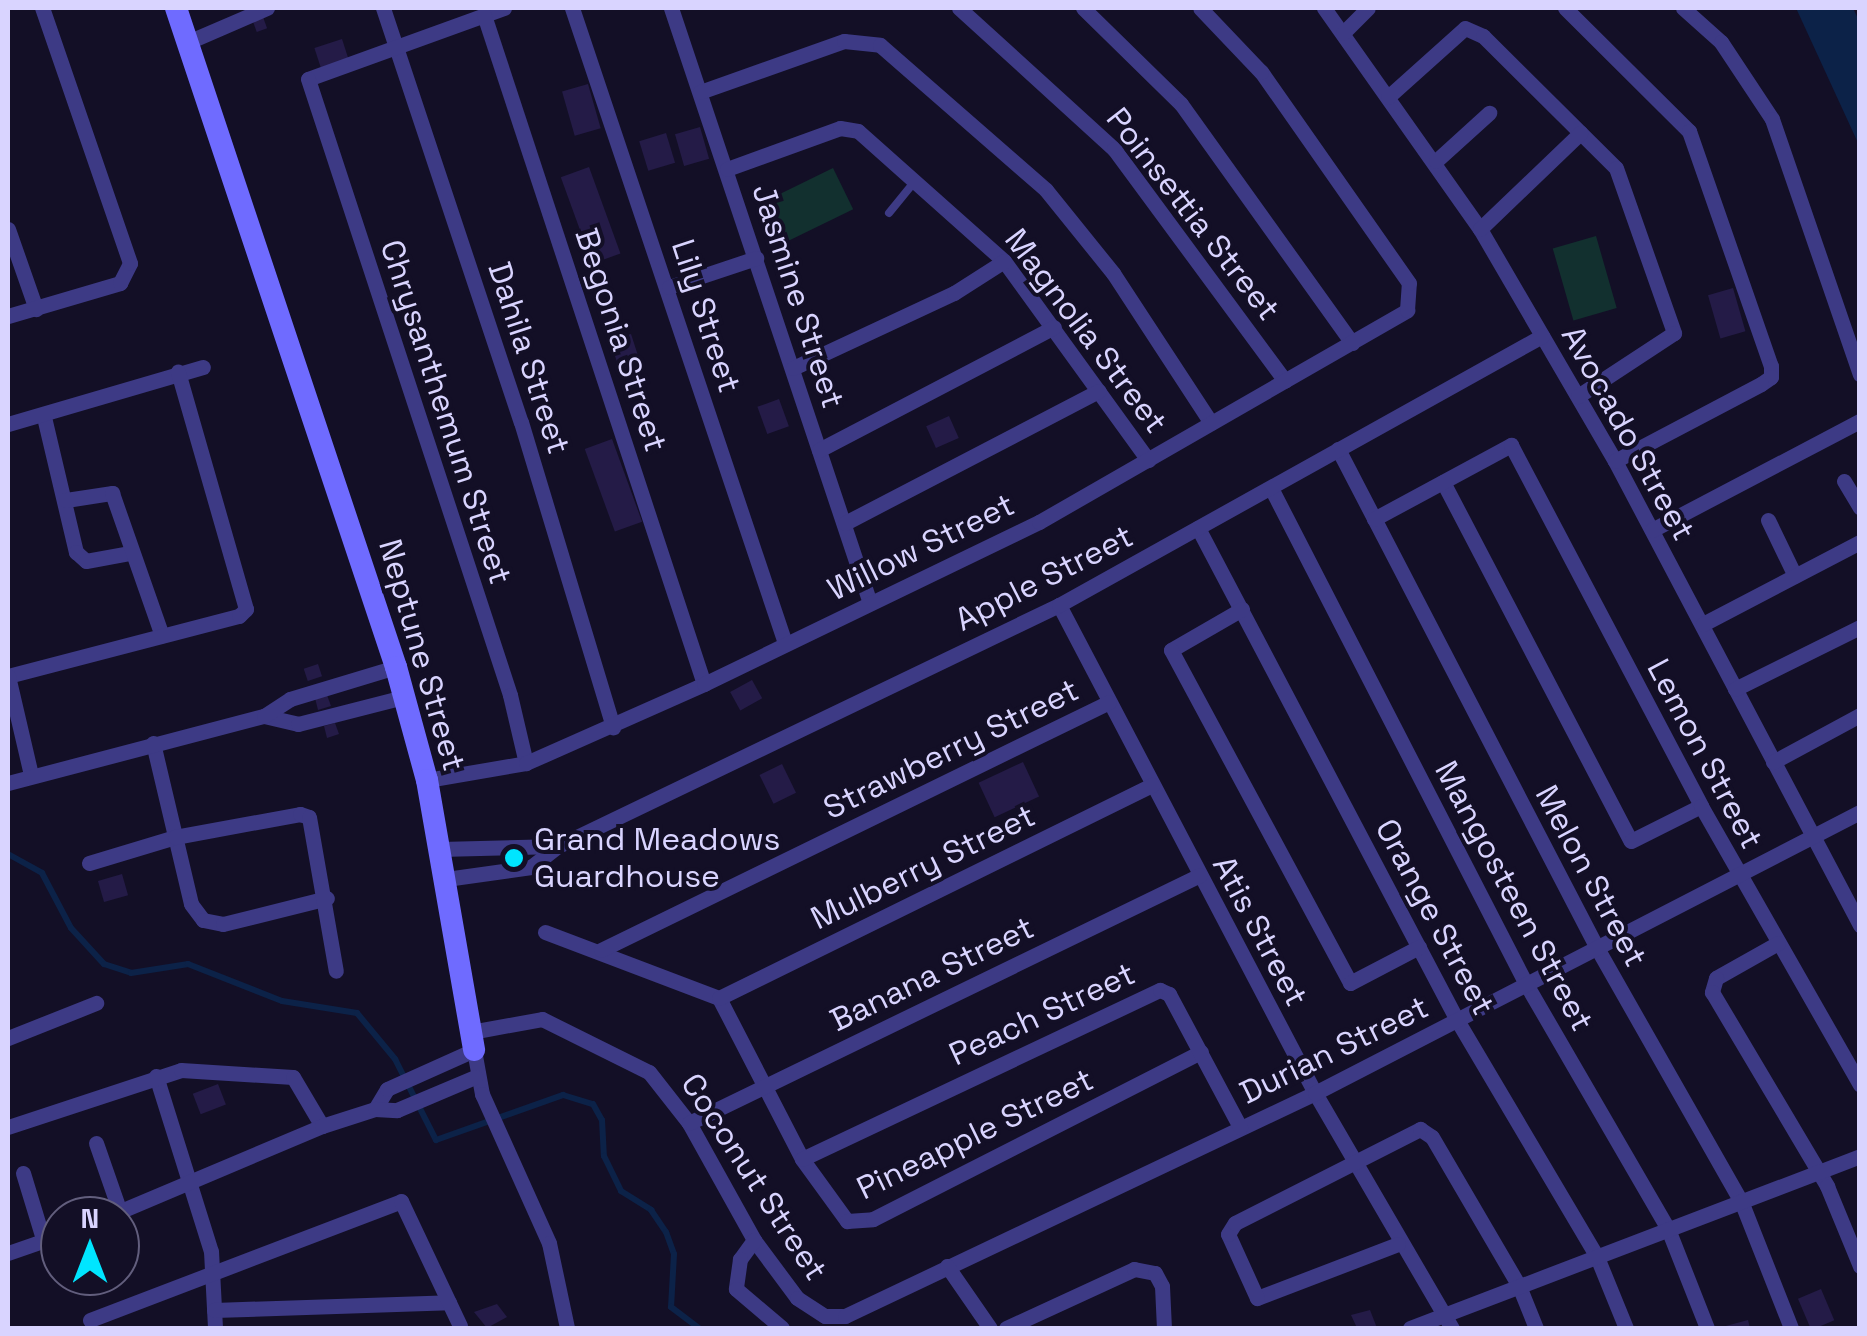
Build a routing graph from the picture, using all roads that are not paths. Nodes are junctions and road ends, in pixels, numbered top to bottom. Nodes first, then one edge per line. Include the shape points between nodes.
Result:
1 (42, 8) edge
2 (177, 8) edge
3 (267, 8) edge
4 (384, 8) edge
5 (504, 8) edge
6 (572, 8) edge
7 (959, 8) edge
8 (1084, 8) edge
9 (1200, 8) edge
10 (1324, 8) edge
11 (1368, 8) edge
12 (1565, 8) edge
13 (1683, 8) edge
14 (676, 9) edge
15 (228, 15) edge
16 (484, 15) junction
17 (1343, 32) junction
18 (188, 42) junction
19 (398, 46) junction
20 (700, 92) junction
21 (1388, 96) junction
22 (1489, 113) dead end
23 (1580, 133) junction
24 (1436, 161) junction
25 (727, 169) junction
26 (918, 178) junction
27 (889, 213) dead end
28 (1480, 229) junction
29 (8, 230) edge
30 (756, 258) junction
31 (1004, 261) junction
32 (668, 287) junction
33 (36, 309) junction
34 (8, 316) edge
35 (1054, 328) junction
36 (1542, 336) junction
37 (1352, 343) junction
38 (203, 366) dead end
39 (793, 368) junction
40 (178, 372) junction
41 (1860, 374) edge
42 (1286, 381) junction
43 (1100, 391) junction
44 (1578, 396) junction
45 (44, 418) junction
46 (1860, 421) edge
47 (8, 424) edge
48 (1212, 424) junction
49 (1338, 449) junction
50 (819, 450) junction
51 (1148, 460) junction
52 (1615, 460) junction
53 (1844, 481) dead end
54 (1443, 482) junction
55 (1271, 488) junction
56 (66, 500) junction
57 (1860, 508) edge
58 (1374, 519) junction
59 (1768, 520) dead end
60 (844, 523) junction
61 (1198, 528) junction
62 (1652, 530) junction
63 (1860, 542) edge
64 (130, 553) junction
65 (1795, 576) junction
66 (870, 603) junction
67 (1059, 605) junction
68 (1242, 609) junction
69 (1703, 624) junction
70 (1860, 627) edge
71 (162, 636) junction
72 (785, 643) junction
73 (396, 667) junction
74 (8, 676) edge
75 (704, 684) junction
76 (1735, 689) junction
77 (404, 697) junction
78 (1110, 702) junction
79 (1860, 715) edge
80 (264, 716) junction
81 (614, 727) junction
82 (153, 743) junction
83 (1773, 762) junction
84 (526, 763) junction
85 (32, 775) junction
86 (427, 780) junction
87 (8, 782) edge
88 (1152, 785) junction
89 (1700, 806) junction
90 (1860, 812) edge
91 (1812, 836) junction
92 (174, 838) junction
93 (488, 846) junction
94 (558, 846) junction
95 (440, 849) junction
96 (89, 863) dead end
97 (491, 875) junction
98 (1200, 875) junction
99 (1739, 876) junction
100 (446, 879) junction
101 (328, 898) junction
102 (1854, 903) edge
103 (1860, 925) edge
104 (544, 932) dead end
105 (1778, 943) junction
106 (1420, 947) junction
107 (1597, 948) junction
108 (600, 950) junction
109 (336, 972) dead end
110 (1526, 984) junction
111 (719, 998) junction
112 (96, 1003) dead end
113 (1456, 1020) junction
114 (8, 1038) edge
115 (472, 1041) junction
116 (1202, 1052) junction
117 (156, 1076) junction
118 (476, 1077) junction
119 (1860, 1085) edge
120 (764, 1086) junction
121 (1315, 1093) junction
122 (375, 1108) junction
123 (689, 1123) junction
124 (322, 1126) junction
125 (8, 1127) edge
126 (1240, 1127) junction
127 (96, 1143) dead end
128 (1860, 1156) edge
129 (802, 1159) junction
130 (1355, 1167) junction
131 (1816, 1172) junction
132 (22, 1173) dead end
133 (193, 1183) junction
134 (110, 1196) edge
135 (1741, 1201) junction
136 (140, 1204) edge
137 (40, 1213) edge
138 (1668, 1230) junction
139 (754, 1240) junction
140 (40, 1243) edge
141 (1398, 1244) junction
142 (8, 1253) edge
143 (1597, 1257) junction
144 (947, 1266) junction
145 (1860, 1266) edge
146 (214, 1274) junction
147 (1519, 1286) junction
148 (449, 1302) junction
149 (214, 1310) junction
150 (90, 1320) dead end
151 (822, 1322) edge
152 (1447, 1322) edge
153 (460, 1326) dead end
154 (215, 1328) edge
155 (568, 1328) edge
156 (782, 1328) edge
157 (990, 1328) edge
158 (1006, 1328) edge
159 (1164, 1328) edge
160 (1410, 1328) edge
161 (1536, 1328) edge
162 (1626, 1328) edge
163 (1708, 1328) edge
164 (1791, 1328) edge

1 - 33 street via 130,262 120,283
2 - 18 street, Neptune Street
3 - 15 street
4 - 19 street, Dahila Street
5 - 16 street
6 - 32 street, Lily Street
7 - 42 street, Poinsettia Street via 1114,149
8 - 37 street via 1181,104
9 - 37 street, Willow Street via 1288,109 1410,282 1412,303
10 - 17 street, Avocado Street
11 - 17 street
12 - 52 street via 1689,131 1770,377
13 - 41 street via 1730,54 1772,119
14 - 20 street, Jasmine Street
15 - 18 street
16 - 19 street
16 - 75 street, Begonia Street
17 - 21 street, Avocado Street
18 - 73 street, Neptune Street
19 - 81 street, Dahila Street
19 - 84 street, Chrysanthemum Street via 308,79 510,695
20 - 25 street, Jasmine Street
20 - 48 street via 844,41 880,45 1046,190 1113,274
21 - 23 street via 1465,28 1483,36
21 - 24 street, Avocado Street
22 - 24 street
23 - 28 street
23 - 44 street via 1616,168 1674,333
24 - 28 street, Avocado Street
25 - 26 street, Magnolia Street via 850,126
25 - 30 street, Jasmine Street
26 - 27 lane
26 - 31 street, Magnolia Street
28 - 36 street, Avocado Street
29 - 33 street
30 - 32 street
30 - 39 street, Jasmine Street
31 - 35 street, Magnolia Street
31 - 39 street via 954,294
32 - 72 street, Lily Street
33 - 34 street
35 - 43 street, Magnolia Street
35 - 50 street
36 - 44 street, Avocado Street
36 - 49 street, Apple Street
37 - 42 street, Willow Street
38 - 40 street
39 - 50 street, Jasmine Street
40 - 45 street
40 - 71 street via 245,598 239,616
42 - 48 street, Willow Street
43 - 51 street, Magnolia Street
43 - 60 street
44 - 52 street, Avocado Street
45 - 47 street
45 - 56 street
46 - 62 street
48 - 51 street, Willow Street
49 - 55 street, Apple Street
49 - 58 street, Melon Street
50 - 60 street, Jasmine Street
51 - 66 street, Willow Street
52 - 62 street, Avocado Street
53 - 57 street
54 - 58 street
54 - 89 street via 1632,841
54 - 89 street, Lemon Street via 1511,445
55 - 61 street, Apple Street
55 - 110 street, Mangosteen Street
56 - 64 street via 112,493
56 - 64 street via 80,558
58 - 107 street, Melon Street
59 - 65 street
60 - 66 street, Jasmine Street
61 - 67 street, Apple Street
61 - 68 street, Orange Street
62 - 69 street, Avocado Street
63 - 65 street
64 - 71 street
65 - 69 street
66 - 72 street, Willow Street
67 - 78 street, Atis Street
67 - 94 street, Apple Street
68 - 106 street, Orange Street
68 - 106 street via 1171,650 1350,983
69 - 76 street, Avocado Street
70 - 76 street
71 - 74 street
72 - 75 street, Willow Street
73 - 77 street, Neptune Street
73 - 80 street via 290,699
74 - 85 street
75 - 81 street, Willow Street
76 - 83 street, Avocado Street
77 - 80 street via 298,724
77 - 86 street, Neptune Street
78 - 88 street, Atis Street
78 - 108 street, Strawberry Street
79 - 83 street
80 - 82 street
81 - 84 street, Willow Street
82 - 85 street
82 - 92 street
83 - 91 street, Avocado Street
84 - 86 street, Willow Street
85 - 87 street
86 - 95 street, Neptune Street
88 - 98 street, Atis Street
88 - 111 street, Mulberry Street
89 - 99 street, Lemon Street
90 - 91 street, Durian Street
91 - 99 street, Durian Street
91 - 102 street, Avocado Street
92 - 96 street
92 - 101 street via 191,904 202,920 223,924
92 - 101 street via 300,814 316,828
93 - 94 street, Apple Street
93 - 95 street, Apple Street
93 - 97 lane
94 - 97 street, Apple Street via 530,868
95 - 100 street, Neptune Street
97 - 100 street, Apple Street
98 - 120 street, Banana Street
98 - 121 street, Atis Street
99 - 105 street, Lemon Street
99 - 107 street, Durian Street
100 - 115 street, Neptune Street
101 - 109 street
102 - 103 street, Avocado Street
104 - 108 street
105 - 119 street, Lemon Street
105 - 131 street via 1716,978 1712,992
106 - 113 street, Orange Street
107 - 110 street, Durian Street
107 - 135 street, Melon Street
108 - 111 street
110 - 113 street, Durian Street
110 - 138 street, Mangosteen Street
111 - 120 street, Pineapple Street
112 - 114 street
113 - 121 street, Durian Street
113 - 143 street, Orange Street
115 - 118 street, Neptune Street
115 - 122 street, Coconut Street via 388,1089
115 - 123 street, Coconut Street via 526,1019 559,1025 649,1072
116 - 126 street, Peach Street
116 - 129 street, Pineapple Street via 858,1222 836,1212
116 - 129 street, Peach Street via 1169,994 1150,992
117 - 124 street via 181,1070 293,1077
117 - 125 street
117 - 133 street
118 - 122 street via 398,1110
118 - 155 street, Neptune Street via 549,1243
120 - 123 street, Banana Street
120 - 129 street, Pineapple Street
121 - 126 street, Durian Street
121 - 130 street, Atis Street
122 - 124 street
123 - 139 street, Coconut Street
124 - 133 street
126 - 144 street, Durian Street
127 - 134 street
128 - 131 street
130 - 141 street, Atis Street
130 - 141 street via 1230,1228 1246,1284 1258,1298 1268,1298
130 - 147 street via 1420,1129 1432,1137
131 - 135 street
131 - 145 street
132 - 137 street
133 - 136 street
133 - 146 street
135 - 138 street
135 - 164 street, Melon Street
138 - 143 street
138 - 163 street, Mangosteen Street
139 - 151 street, Coconut Street
139 - 156 street via 740,1259 736,1289
140 - 142 street
141 - 152 street, Atis Street
143 - 147 street
143 - 162 street, Orange Street
144 - 151 street, Durian Street via 864,1310
144 - 157 street
146 - 148 street via 401,1201
146 - 149 street
146 - 150 street
147 - 152 street
147 - 161 street
148 - 149 street
148 - 153 street
149 - 154 street
152 - 160 street
158 - 159 street via 1134,1268 1154,1273 1162,1286

